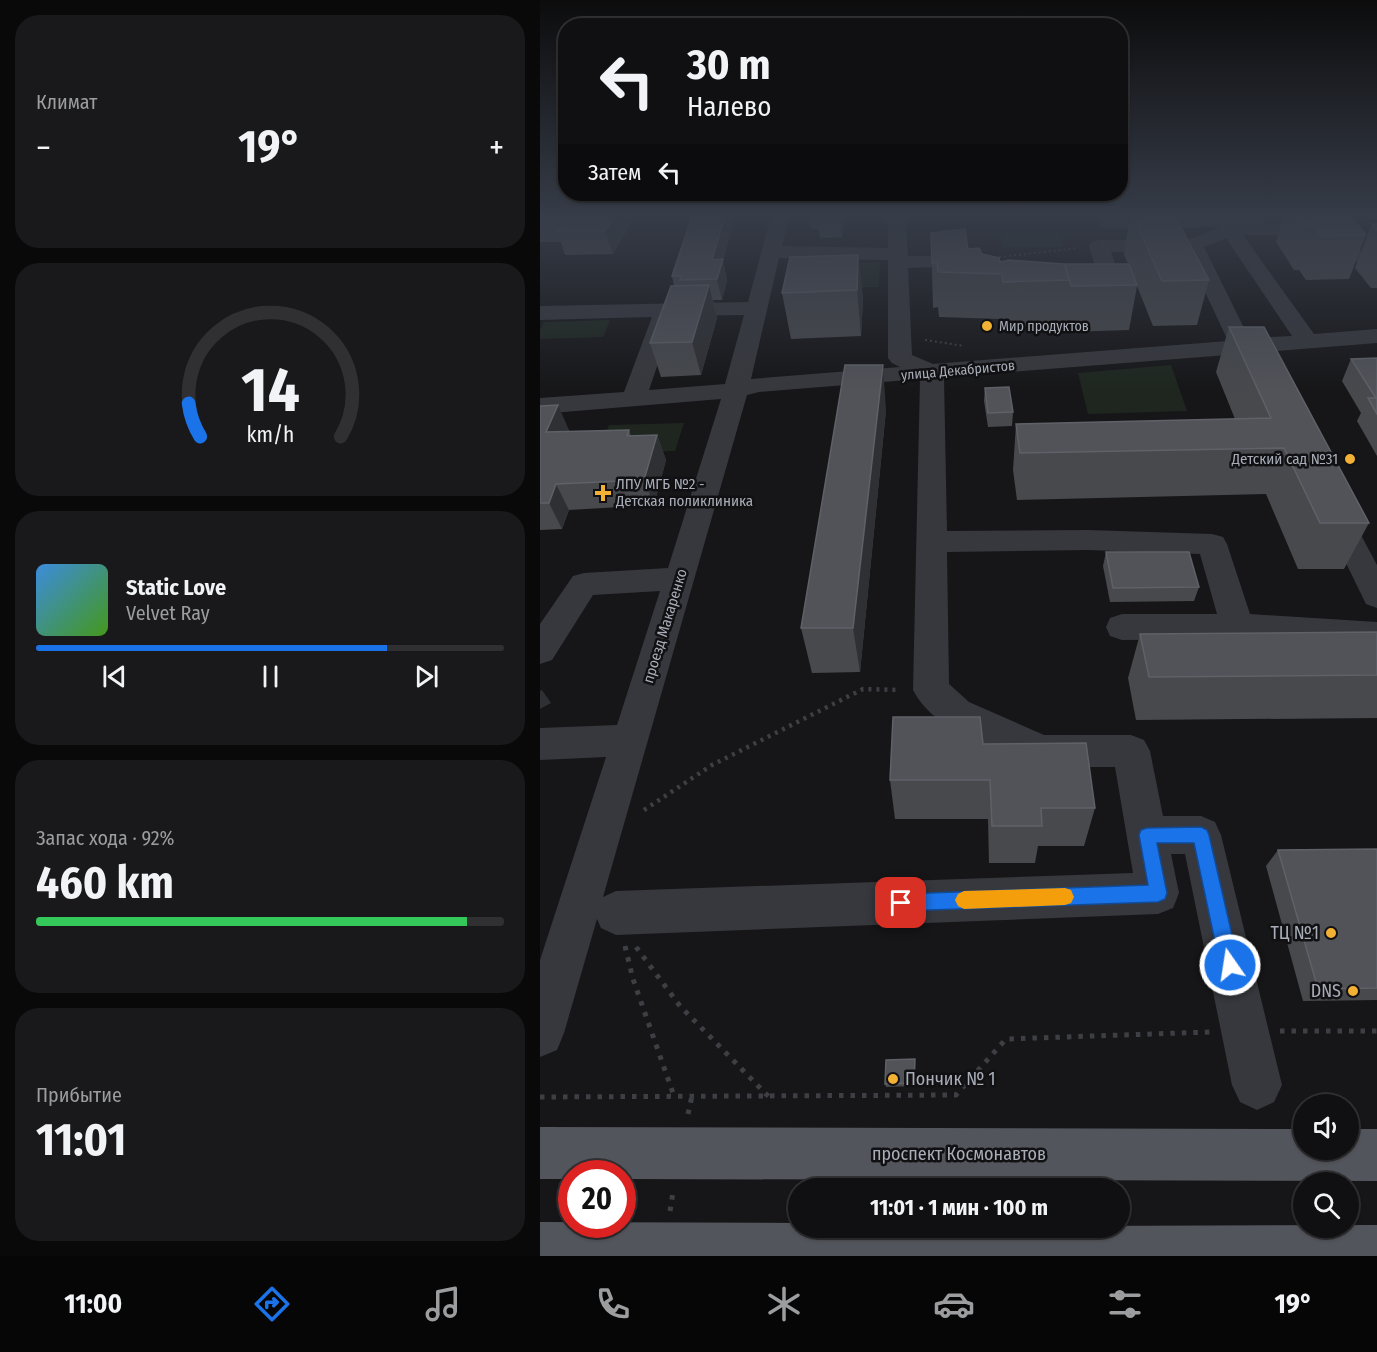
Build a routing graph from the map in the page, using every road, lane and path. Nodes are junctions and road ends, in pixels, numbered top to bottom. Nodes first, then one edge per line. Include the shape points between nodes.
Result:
1 (764, 275) edge
2 (897, 275) edge
3 (1108, 275) edge
4 (1207, 275) edge
5 (1261, 275) edge
6 (1084, 300) edge
7 (756, 308) junction
8 (665, 310) junction
9 (540, 313) edge
10 (1377, 336) edge
11 (1308, 342) junction
12 (1244, 347) junction
13 (931, 372) junction
14 (1271, 384) edge
15 (735, 391) junction
16 (634, 399) junction
17 (540, 406) edge
18 (1324, 490) edge
19 (931, 542) junction
20 (680, 579) junction
21 (1377, 596) edge
22 (1237, 626) junction
23 (1122, 627) dead end
24 (1377, 635) edge
25 (540, 651) edge
26 (931, 690) junction
27 (630, 740) junction
28 (540, 744) edge
29 (644, 810) dead end
30 (1147, 835) junction
31 (616, 913) junction
32 (1244, 1031) junction
33 (1377, 1031) edge
34 (540, 1033) edge
35 (1257, 1085) dead end
36 (675, 1096) junction
37 (540, 1097) edge
38 (771, 1099) junction
39 (540, 1153) edge
40 (1377, 1155) edge
41 (540, 1250) edge
42 (1377, 1253) edge
43 (1068, 1254) edge

1 - 7 street, проезд Макаренко
2 - 13 street via 900,358
3 - 6 street via 1113,297
4 - 12 street
5 - 11 street
7 - 8 street
7 - 15 street, проезд Макаренко
8 - 9 street
8 - 16 street
10 - 11 street, улица Декабристов
11 - 12 street, улица Декабристов
12 - 13 street, улица Декабристов
12 - 14 street via 1255,352
13 - 15 street, улица Декабристов via 758,385
13 - 19 street
15 - 16 street, улица Декабристов
15 - 20 street, проезд Макаренко
16 - 17 street, улица Декабристов
18 - 21 street
19 - 22 street via 1088,540 1212,544
19 - 26 street
20 - 25 street via 584,584
20 - 27 street, проезд Макаренко
22 - 23 street
22 - 24 street
26 - 29 path via 862,689 712,765
26 - 30 street via 956,713 1042,751 1131,751
27 - 28 street
27 - 34 street, проезд Макаренко
30 - 31 street via 1158,893
30 - 32 street via 1201,835
31 - 36 path via 633,979
31 - 38 path via 645,963 697,1024
32 - 33 path
32 - 35 street
32 - 38 path via 1006,1039 956,1095
36 - 37 path
36 - 38 path
39 - 40 main road, проспект Космонавтов
41 - 43 main road
42 - 43 main road

